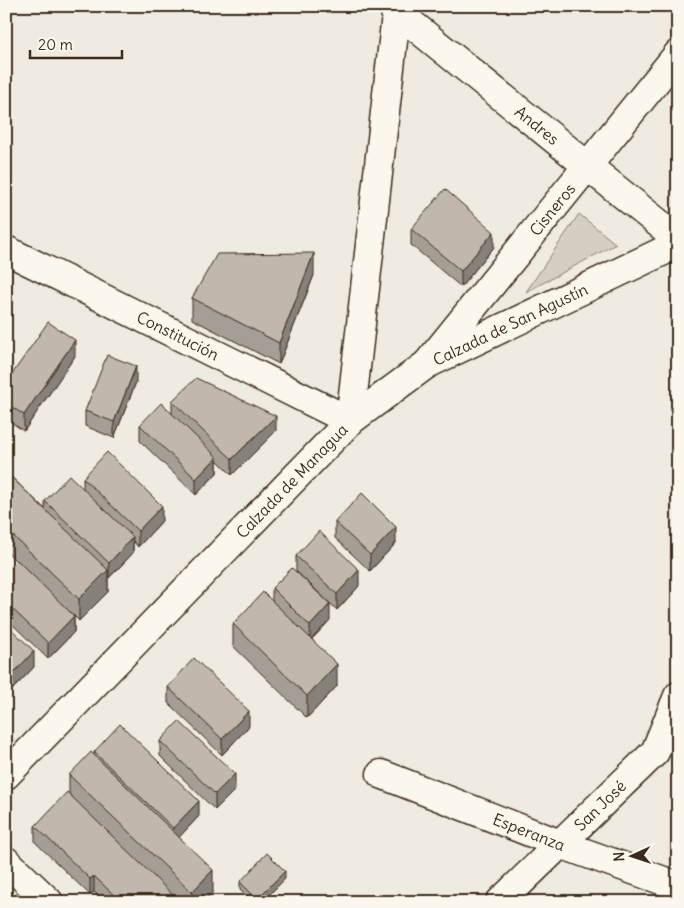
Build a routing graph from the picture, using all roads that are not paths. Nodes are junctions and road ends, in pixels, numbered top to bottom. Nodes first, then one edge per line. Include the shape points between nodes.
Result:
1 (397, 9) edge
2 (678, 54) edge
3 (588, 166) junction
4 (678, 239) edge
5 (678, 244) edge
6 (6, 250) edge
7 (427, 364) junction
8 (350, 421) junction
9 (678, 696) edge
10 (381, 774) dead end
11 (6, 775) edge
12 (560, 844) junction
13 (6, 862) edge
14 (678, 886) edge
15 (49, 902) edge
16 (500, 902) edge

1 - 3 street, Andres
1 - 8 street, Calzada de Managua
2 - 3 street, Cisneros
3 - 4 street, Andres
3 - 7 street, Cisneros
5 - 7 street, Calzada de San Agustín
6 - 8 street, Constitución
7 - 8 street, Calzada de San Agustín
8 - 11 street, Calzada de Managua
9 - 12 street, San José via 654,752
10 - 12 street, Esperanza
12 - 14 street, Esperanza
12 - 16 street, San José
13 - 15 street

